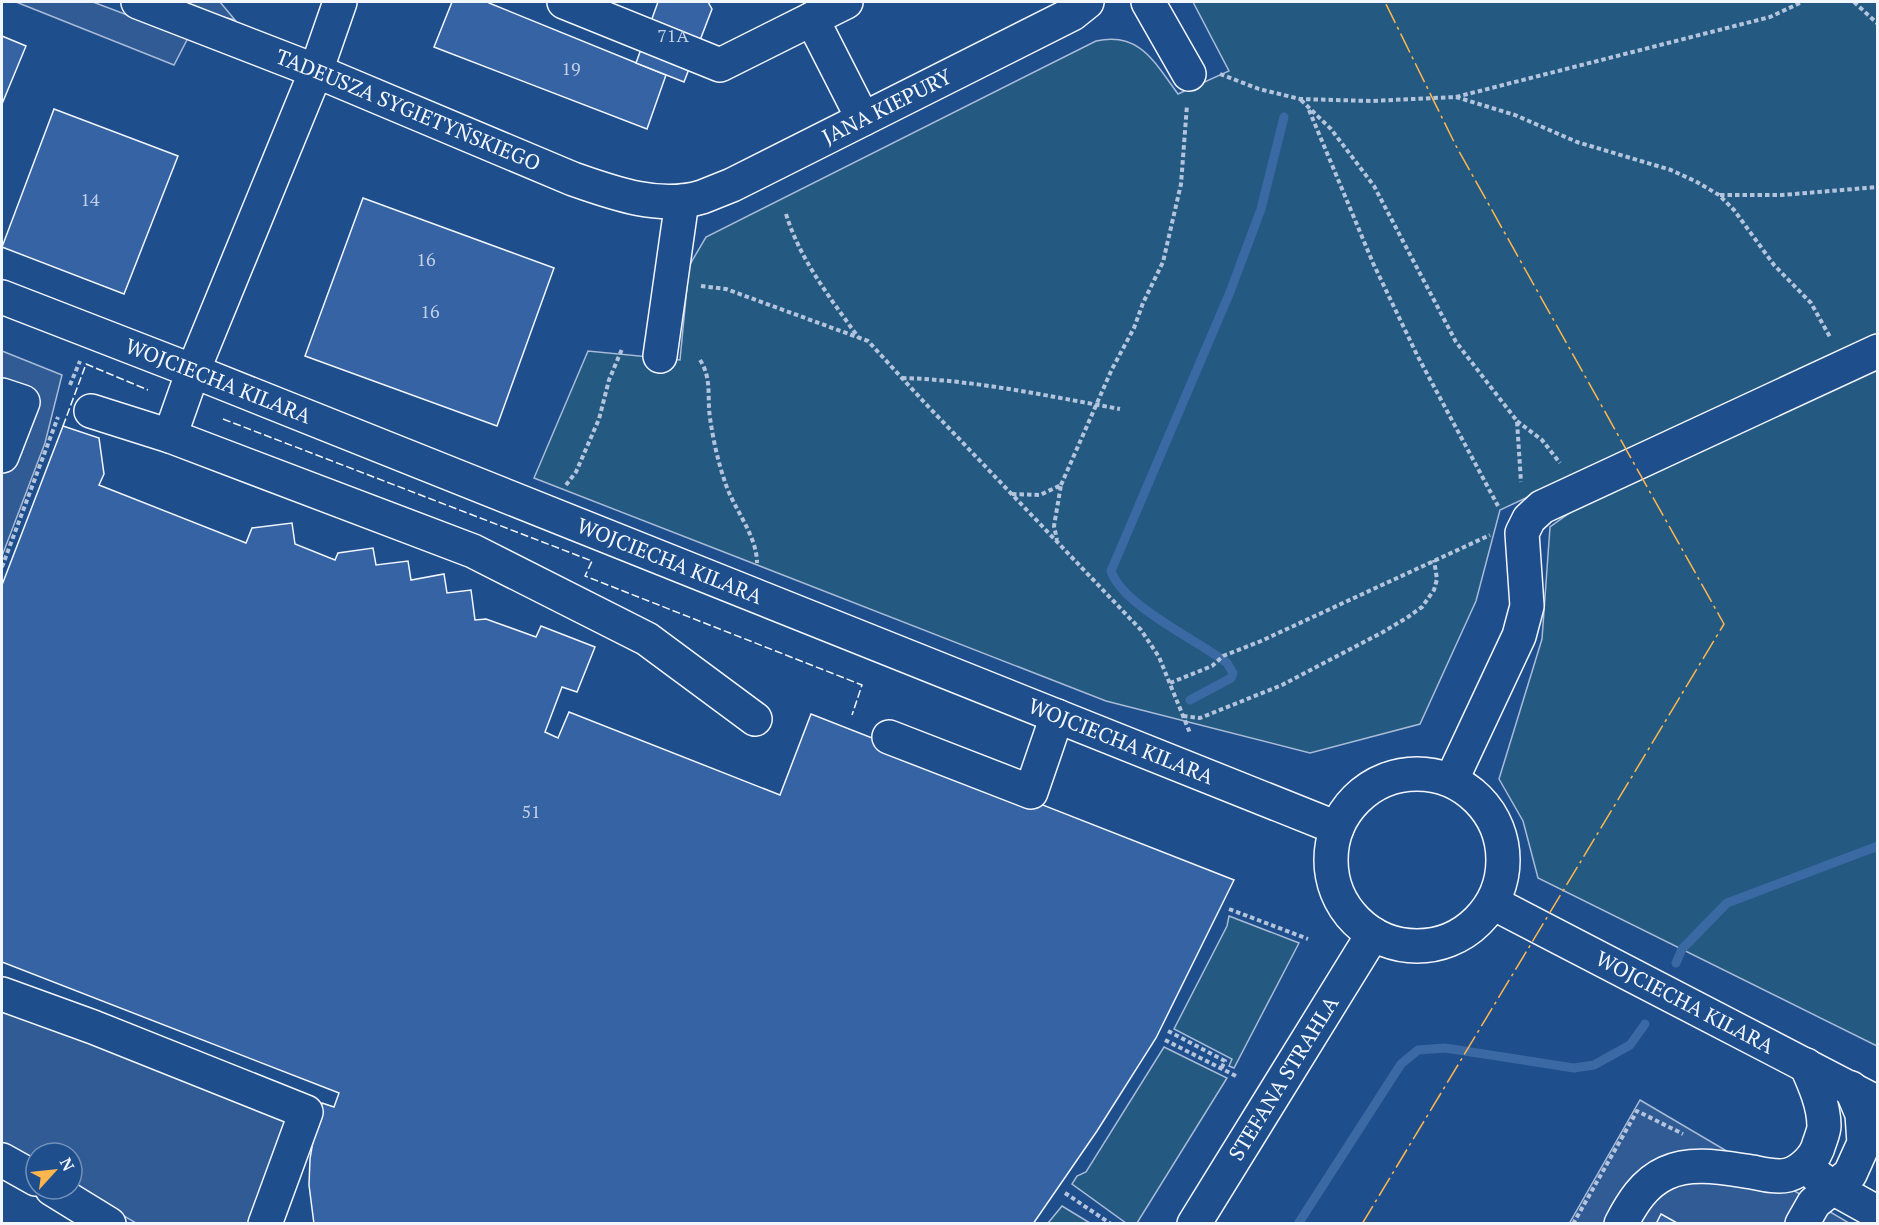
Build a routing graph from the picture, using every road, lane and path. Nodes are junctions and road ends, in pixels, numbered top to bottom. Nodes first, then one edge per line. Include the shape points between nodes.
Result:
1 (138, 2) edge
2 (339, 2) edge
3 (564, 2) edge
4 (846, 2) edge
5 (1087, 2) edge
6 (1148, 2) edge
7 (1802, 2) edge
8 (1854, 2) edge
9 (812, 19) junction
10 (1878, 24) edge
11 (316, 71) junction
12 (1189, 74) junction
13 (1456, 97) junction
14 (1300, 99) junction
15 (1309, 109) junction
16 (863, 119) junction
17 (1878, 187) edge
18 (1719, 195) junction
19 (682, 201) junction
20 (786, 214) dead end
21 (669, 283) junction
22 (2, 297) edge
23 (858, 337) junction
24 (622, 349) dead end
25 (1878, 351) edge
26 (83, 352) dead end
27 (660, 356) dead end
28 (699, 360) dead end
29 (1846, 367) junction
30 (193, 371) junction
31 (902, 378) junction
32 (2, 395) edge
33 (79, 403) joint
34 (1096, 405) junction
35 (1120, 409) dead end
36 (58, 416) dead end
37 (1517, 421) junction
38 (170, 436) junction
39 (2, 456) edge
40 (1060, 485) junction
41 (1581, 489) junction
42 (563, 490) dead end
43 (1011, 494) junction
44 (1524, 520) junction
45 (1057, 542) junction
46 (1434, 560) junction
47 (2, 567) edge
48 (757, 567) dead end
49 (1170, 683) junction
50 (1057, 716) junction
51 (1183, 716) junction
52 (755, 719) dead end
53 (889, 737) dead end
54 (1192, 737) dead end
55 (1452, 779) junction
56 (1337, 828) junction
57 (1493, 903) junction
58 (1229, 909) dead end
59 (1372, 934) junction
60 (1308, 939) dead end
61 (2, 994) edge
62 (1168, 1031) dead end
63 (1164, 1040) dead end
64 (1806, 1065) junction
65 (1221, 1069) junction
66 (1236, 1076) dead end
67 (1864, 1095) edge
68 (1637, 1111) dead end
69 (2, 1160) edge
70 (1804, 1166) junction
71 (24, 1172) edge
72 (1833, 1188) junction
73 (1065, 1193) dead end
74 (72, 1201) edge
75 (1878, 1213) edge
76 (109, 1224) edge
77 (265, 1224) edge
78 (1111, 1224) edge
79 (1194, 1224) edge
80 (1573, 1224) edge
81 (1621, 1224) edge
82 (1802, 1224) edge

1 - 11 street, TADEUSZA SYGIETYŃSKIEGO
2 - 11 street
3 - 9 street via 720,65
4 - 9 street
5 - 16 street, JANA KIEPURY via 1072,14
6 - 12 street
7 - 13 path via 1770,17
8 - 10 path
9 - 16 street
11 - 19 street, TADEUSZA SYGIETYŃSKIEGO via 573,180 644,200
11 - 30 street
12 - 14 path via 1220,74
12 - 34 path via 1181,184 1163,262
13 - 14 path via 1380,101
13 - 18 path via 1515,115 1577,142 1671,170
14 - 15 path
15 - 37 path via 1331,129 1374,186 1456,342
15 - 44 path via 1373,263 1417,355
16 - 19 street, JANA KIEPURY via 732,185
17 - 18 path via 1782,195
18 - 29 path via 1774,265 1811,303
19 - 21 street
20 - 23 path via 816,277
21 - 23 path via 726,290
21 - 27 street
22 - 30 street, WOJCIECHA KILARA
23 - 31 path via 868,341
24 - 42 path via 599,419 576,472
25 - 29 street
26 - 33 path
28 - 48 path via 707,371 710,419 724,481 749,534
29 - 41 street
30 - 38 street
30 - 50 street, WOJCIECHA KILARA
31 - 34 path via 943,380
31 - 43 path
32 - 39 street via 23,402
33 - 38 street
34 - 35 path
34 - 40 path
36 - 47 path
37 - 41 path via 1542,440
37 - 44 path via 1521,485 1526,502
38 - 52 street via 473,551 646,639
40 - 43 path via 1040,495
40 - 45 path via 1054,526
41 - 44 street
43 - 45 path
44 - 46 path
44 - 55 street via 1527,606 1518,636
45 - 49 path via 1141,630
46 - 49 path
46 - 51 path via 1434,590 1422,607 1408,617 1282,685 1200,718
49 - 51 path
50 - 53 street via 1030,792
50 - 56 street, WOJCIECHA KILARA
51 - 54 path
55 - 56 street via 1425,773 1397,775 1371,786 1351,804
55 - 57 street via 1476,795 1494,818 1503,846 1503,876
56 - 59 street via 1331,851 1332,875 1353,919
57 - 59 street via 1475,925 1452,939 1425,946 1398,944
57 - 64 street, WOJCIECHA KILARA
58 - 60 path
59 - 79 street, STEFANA STRAHLA
61 - 77 street via 306,1112
62 - 65 path via 1225,1061
63 - 65 path
64 - 67 street, WOJCIECHA KILARA
64 - 70 street via 1817,1091 1824,1126 1817,1153
65 - 66 path
67 - 72 street via 1864,1143 1850,1174
68 - 80 path
69 - 71 street
70 - 72 street
70 - 81 street via 1788,1175 1693,1166 1666,1173 1649,1183 1633,1201
72 - 75 street
72 - 82 street via 1814,1203
73 - 78 path
74 - 76 street

